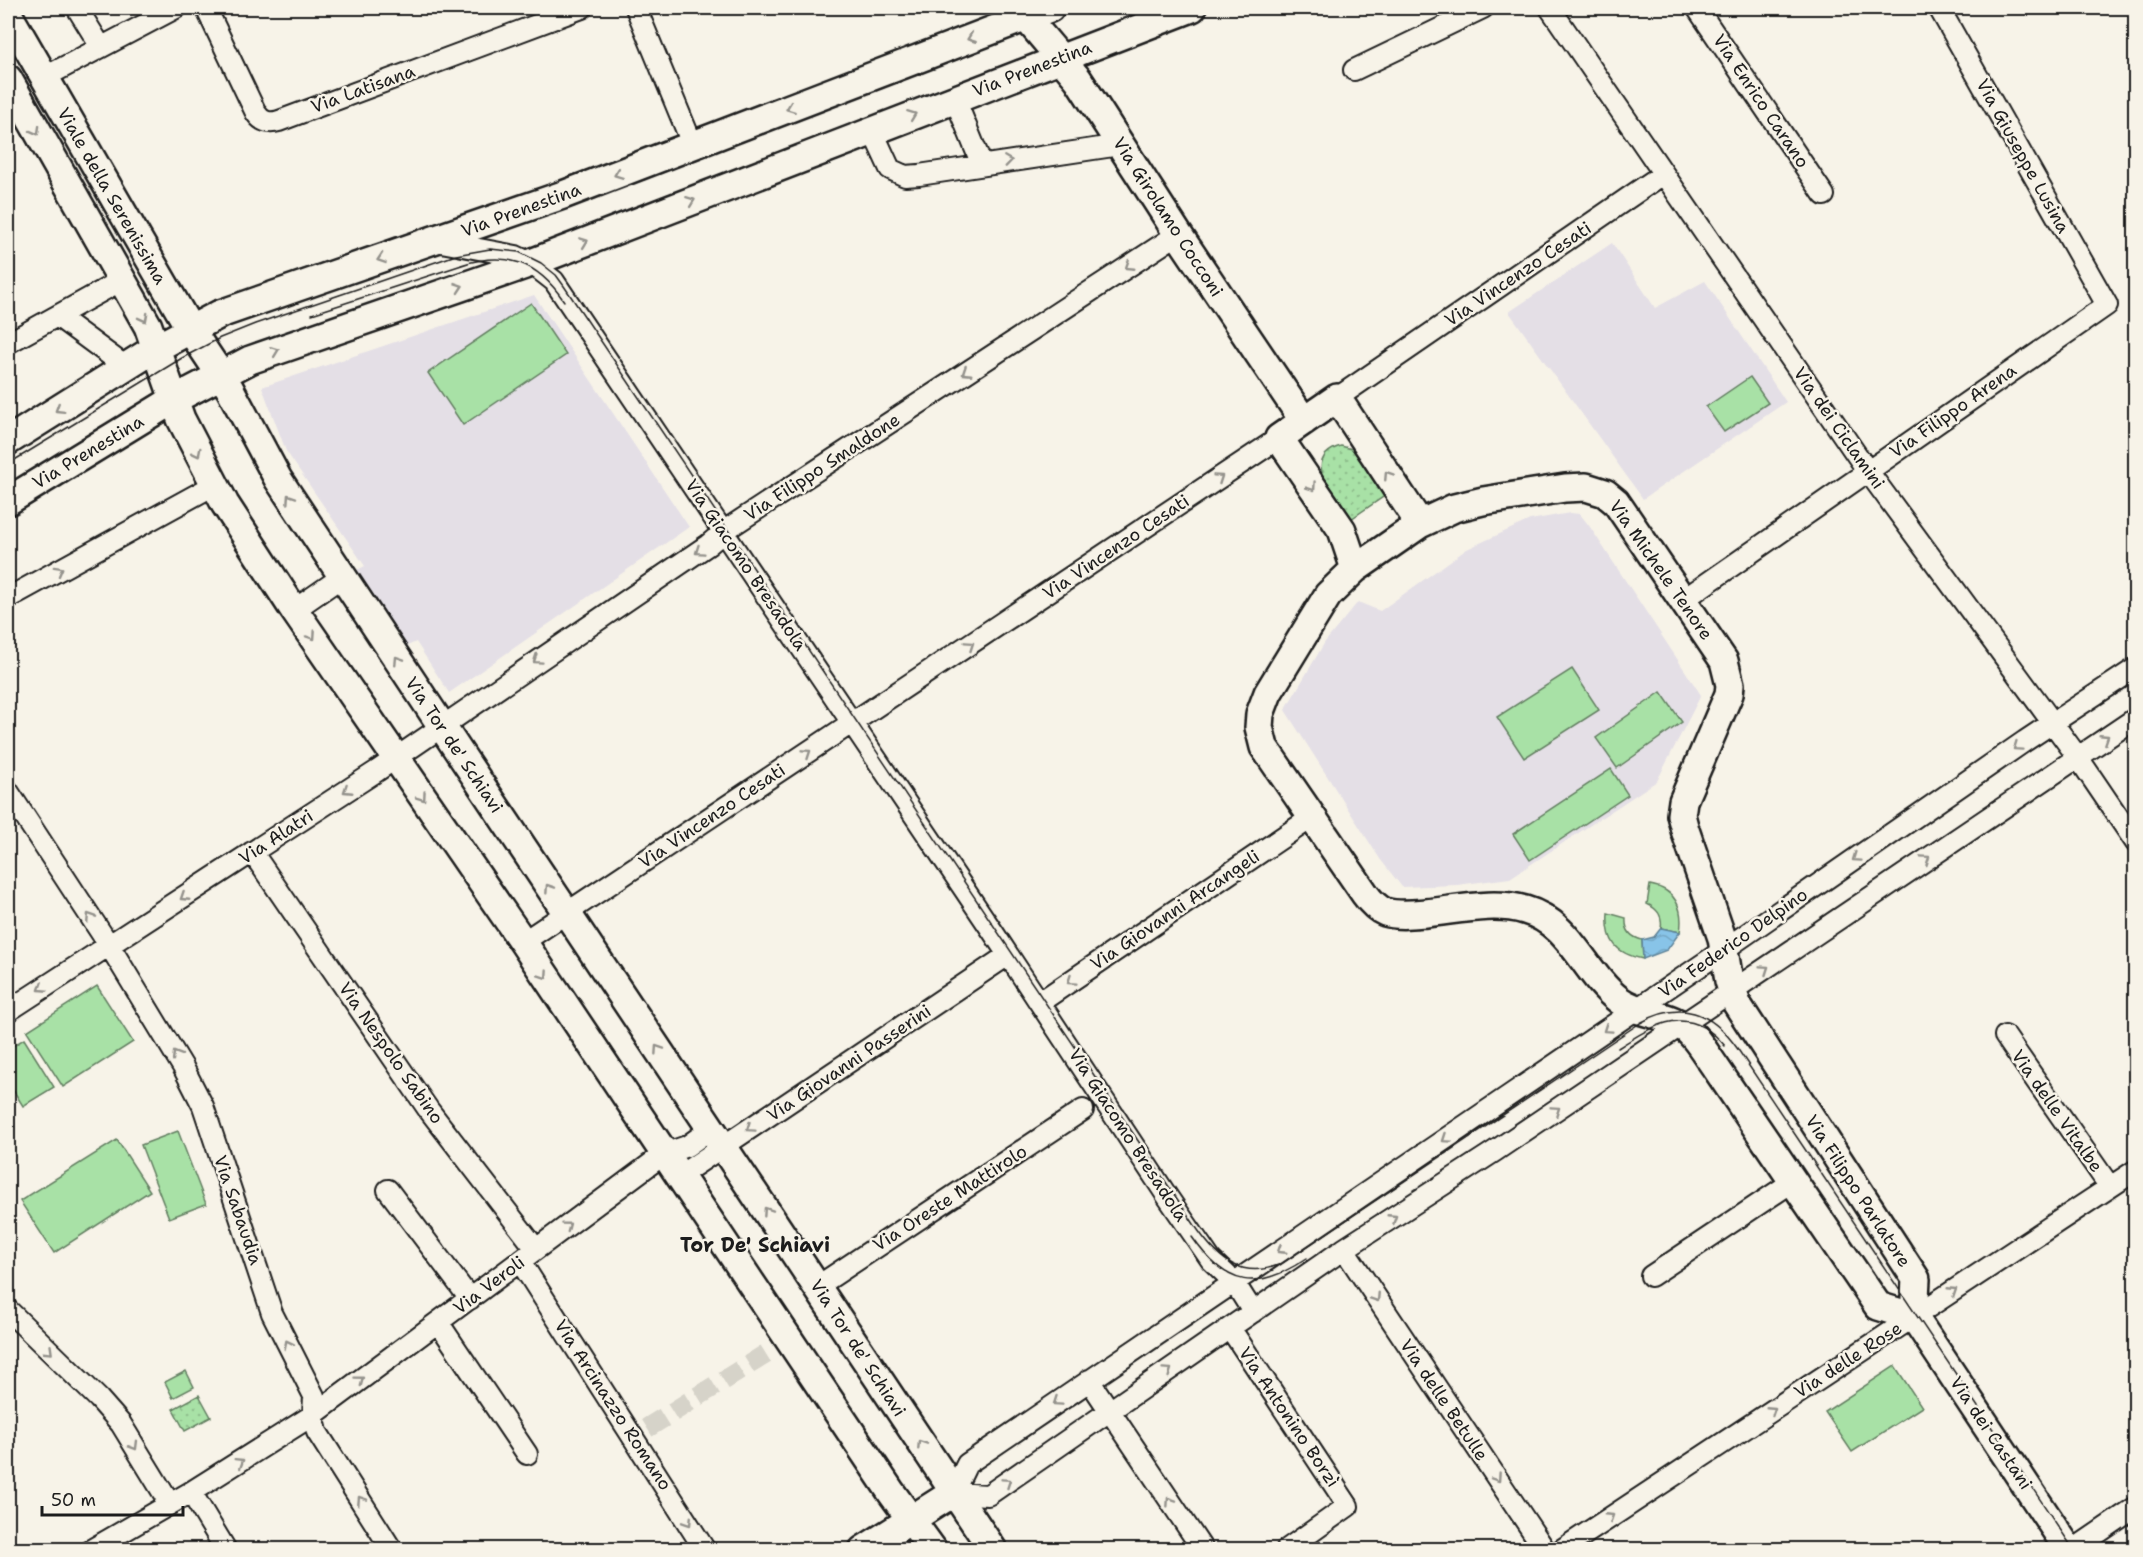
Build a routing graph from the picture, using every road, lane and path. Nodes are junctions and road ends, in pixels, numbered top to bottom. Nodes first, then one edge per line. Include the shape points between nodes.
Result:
1 (78, 8) edge
2 (176, 8) edge
3 (206, 8) edge
4 (582, 8) edge
5 (636, 8) edge
6 (1192, 8) edge
7 (1484, 8) edge
8 (1550, 8) edge
9 (1697, 8) edge
10 (1939, 8) edge
11 (1032, 11) edge
12 (8, 14) edge
13 (101, 48) junction
14 (1061, 57) junction
15 (1354, 70) dead end
16 (44, 78) junction
17 (11, 94) edge
18 (955, 99) junction
19 (872, 130) junction
20 (1120, 145) junction
21 (693, 146) junction
22 (982, 165) junction
23 (1663, 174) junction
24 (1824, 195) dead end
25 (1178, 234) junction
26 (436, 241) junction
27 (531, 263) junction
28 (123, 280) junction
29 (2107, 305) joint
30 (57, 316) junction
31 (190, 329) junction
32 (8, 343) edge
33 (156, 348) junction
34 (126, 367) junction
35 (221, 374) junction
36 (1337, 398) junction
37 (173, 399) junction
38 (1304, 421) junction
39 (1279, 438) junction
40 (8, 441) edge
41 (1867, 470) junction
42 (214, 485) junction
43 (8, 501) edge
44 (1420, 524) junction
45 (724, 532) junction
46 (1354, 569) junction
47 (343, 576) junction
48 (8, 598) edge
49 (1683, 600) junction
50 (294, 610) junction
51 (2136, 668) edge
52 (2136, 717) edge
53 (2053, 722) junction
54 (852, 723) junction
55 (442, 727) junction
56 (2077, 756) junction
57 (396, 758) junction
58 (8, 791) edge
59 (1311, 818) junction
60 (2136, 843) edge
61 (252, 852) junction
62 (566, 913) junction
63 (523, 942) junction
64 (109, 945) junction
65 (1725, 949) junction
66 (1008, 956) junction
67 (1732, 991) junction
68 (1042, 1006) junction
69 (1637, 1008) junction
70 (8, 1011) edge
71 (1681, 1025) junction
72 (2005, 1036) dead end
73 (1083, 1110) dead end
74 (718, 1137) junction
75 (664, 1154) junction
76 (2136, 1170) edge
77 (679, 1176) junction
78 (1792, 1182) junction
79 (2109, 1187) junction
80 (388, 1190) dead end
81 (1344, 1249) junction
82 (528, 1255) junction
83 (1651, 1276) dead end
84 (1234, 1281) junction
85 (818, 1286) junction
86 (470, 1299) junction
87 (8, 1310) edge
88 (1253, 1312) junction
89 (1914, 1317) junction
90 (438, 1322) junction
91 (1230, 1328) junction
92 (1089, 1380) junction
93 (1110, 1412) junction
94 (313, 1415) junction
95 (526, 1454) dead end
96 (191, 1492) junction
97 (953, 1493) junction
98 (170, 1504) junction
99 (2136, 1507) edge
100 (911, 1519) junction
101 (90, 1550) edge
102 (226, 1550) edge
103 (392, 1550) edge
104 (705, 1550) edge
105 (863, 1550) edge
106 (933, 1550) edge
107 (993, 1550) edge
108 (1203, 1550) edge
109 (1286, 1550) edge
110 (1545, 1550) edge
111 (1561, 1550) edge
112 (2071, 1550) edge

1 - 13 street
2 - 13 street
3 - 4 street, Via Latisana via 256,113 269,123
5 - 21 street
6 - 14 main road, Via Prenestina
7 - 15 street
8 - 23 street, Via dei Ciclamini
9 - 24 street, Via Enrico Carano
10 - 29 street, Via Giuseppe Lusina
11 - 14 main road, Via Girolamo Cocconi
11 -> 21 main road, Via Prenestina
12 - 16 main road, Viale della Serenissima
13 - 16 street
14 - 18 main road, Via Prenestina
14 - 20 main road, Via Girolamo Cocconi
16 - 31 main road, Viale della Serenissima
17 -> 28 main road, Viale della Serenissima
19 -> 18 main road, Via Prenestina
18 - 22 street
19 - 22 street via 888,165 900,175
27 -> 19 main road, Via Prenestina
22 -> 20 street
20 - 25 main road, Via Girolamo Cocconi
21 -> 26 main road, Via Prenestina
23 - 36 street, Via Vincenzo Cesati
23 - 41 street, Via dei Ciclamini
25 - 38 main road, Via Girolamo Cocconi
25 -> 45 street, Via Filippo Smaldone
26 - 27 street, Via Giacomo Bresadola via 516,256
26 -> 31 main road, Via Prenestina via 231,310
35 -> 27 main road, Via Prenestina via 289,345
27 - 45 street, Via Giacomo Bresadola via 554,281
28 - 30 street
28 -> 33 main road, Viale della Serenissima
29 - 41 street, Via Filippo Arena
30 - 32 street
30 - 34 street
31 - 33 main road, Via Prenestina
31 - 35 main road, Viale della Serenissima
33 - 34 main road, Via Prenestina
33 - 37 main road, Viale della Serenissima
34 -> 40 main road, Via Prenestina
35 - 37 main road, Via Prenestina
47 -> 35 main road, Via Tor de' Schiavi via 278,479
36 - 38 main road, Via Vincenzo Cesati
44 -> 36 main road
37 -> 42 main road
37 - 43 main road, Via Prenestina
38 - 39 main road, Via Vincenzo Cesati
39 -> 46 main road via 1342,530
54 -> 39 street, Via Vincenzo Cesati
41 - 49 street, Via Filippo Arena
41 - 53 street, Via dei Ciclamini
48 -> 42 street
42 - 50 main road
44 - 46 main road, Via Michele Tenore
44 - 49 main road, Via Michele Tenore via 1472,503 1565,488 1592,488 1616,502
45 - 54 street, Via Giacomo Bresadola
45 -> 55 street, Via Filippo Smaldone
46 - 59 main road, Via Michele Tenore via 1323,602 1272,684 1260,714 1264,747
47 - 50 street
55 -> 47 main road, Via Tor de' Schiavi
49 - 65 main road, Via Michele Tenore via 1720,655 1730,685 1726,703 1683,801 1681,815
50 -> 57 main road
51 - 53 street, Via Federico Delpino
56 -> 52 street, Via Federico Delpino
53 - 56 street, Via dei Ciclamini
53 -> 65 street, Via Federico Delpino
62 -> 54 street, Via Vincenzo Cesati
54 - 66 street, Via Giacomo Bresadola
55 - 57 street, Via Alatri
62 -> 55 main road, Via Tor de' Schiavi
56 - 60 street, Via dei Ciclamini
67 -> 56 street, Via Federico Delpino
57 -> 61 street, Via Alatri
57 -> 63 main road
64 -> 58 street
59 -> 68 street, Via Giovanni Arcangeli
59 - 69 main road, Via Michele Tenore via 1378,908 1399,914 1514,907 1535,913 1558,928 1611,993
61 -> 64 street, Via Alatri
61 - 82 street, Via Nespolo Sabino
62 - 63 street
74 -> 62 main road, Via Tor de' Schiavi
63 -> 75 main road
64 -> 70 street, Via Alatri
94 -> 64 street, Via Sabaudia via 314,1396 273,1313 203,1106
65 - 67 main road, Via Filippo Parlatore
65 - 69 street, Via Federico Delpino
66 - 68 street, Via Giacomo Bresadola
66 -> 74 street, Via Giovanni Passerini
67 - 71 street, Via Federico Delpino
67 - 89 main road, Via Filippo Parlatore via 1744,1017 1917,1279
68 - 84 street, Via Giacomo Bresadola via 1211,1260
69 - 71 main road, Via Michele Tenore
69 -> 84 street, Via Federico Delpino
71 - 78 main road via 1716,1068
81 -> 71 street, Via Federico Delpino
72 - 79 street, Via delle Vitalbe
73 - 85 street, Via Oreste Mattirolo
74 - 75 street
74 - 77 street
85 -> 74 main road, Via Tor de' Schiavi
75 - 77 main road
82 -> 75 street, Via Veroli
76 - 79 street, Via delle Rose
77 - 100 main road
78 - 83 street
78 - 89 main road via 1878,1306
89 -> 79 street, Via delle Rose
80 - 86 street
81 - 88 street, Via Federico Delpino
81 -> 110 street, Via delle Betulle
82 - 86 street, Via Veroli
82 -> 104 street, Via Arcinazzo Romano
84 - 88 street, Via Giacomo Bresadola
84 - 92 street, Via Federico Delpino
97 -> 85 main road, Via Tor de' Schiavi
86 - 90 street, Via Veroli
87 -> 98 street via 120,1424
88 - 91 street, Via Federico Delpino
111 -> 89 street, Via delle Rose
89 - 112 main road, Via dei Castani
94 -> 90 street, Via Veroli
90 - 95 street
93 -> 91 street
91 - 109 street, Via Antonino Borzì via 1348,1506
92 - 93 street
92 -> 97 street via 967,1464
97 -> 93 street via 988,1495
108 -> 93 street
96 -> 94 street, Via Veroli
103 -> 94 street, Via Sabaudia via 317,1432
96 - 98 street, Via Veroli
96 - 102 street
97 - 100 main road
97 - 107 main road, Via Tor de' Schiavi
98 - 101 street, Via Veroli
99 - 112 street
100 - 105 main road
100 - 106 main road

